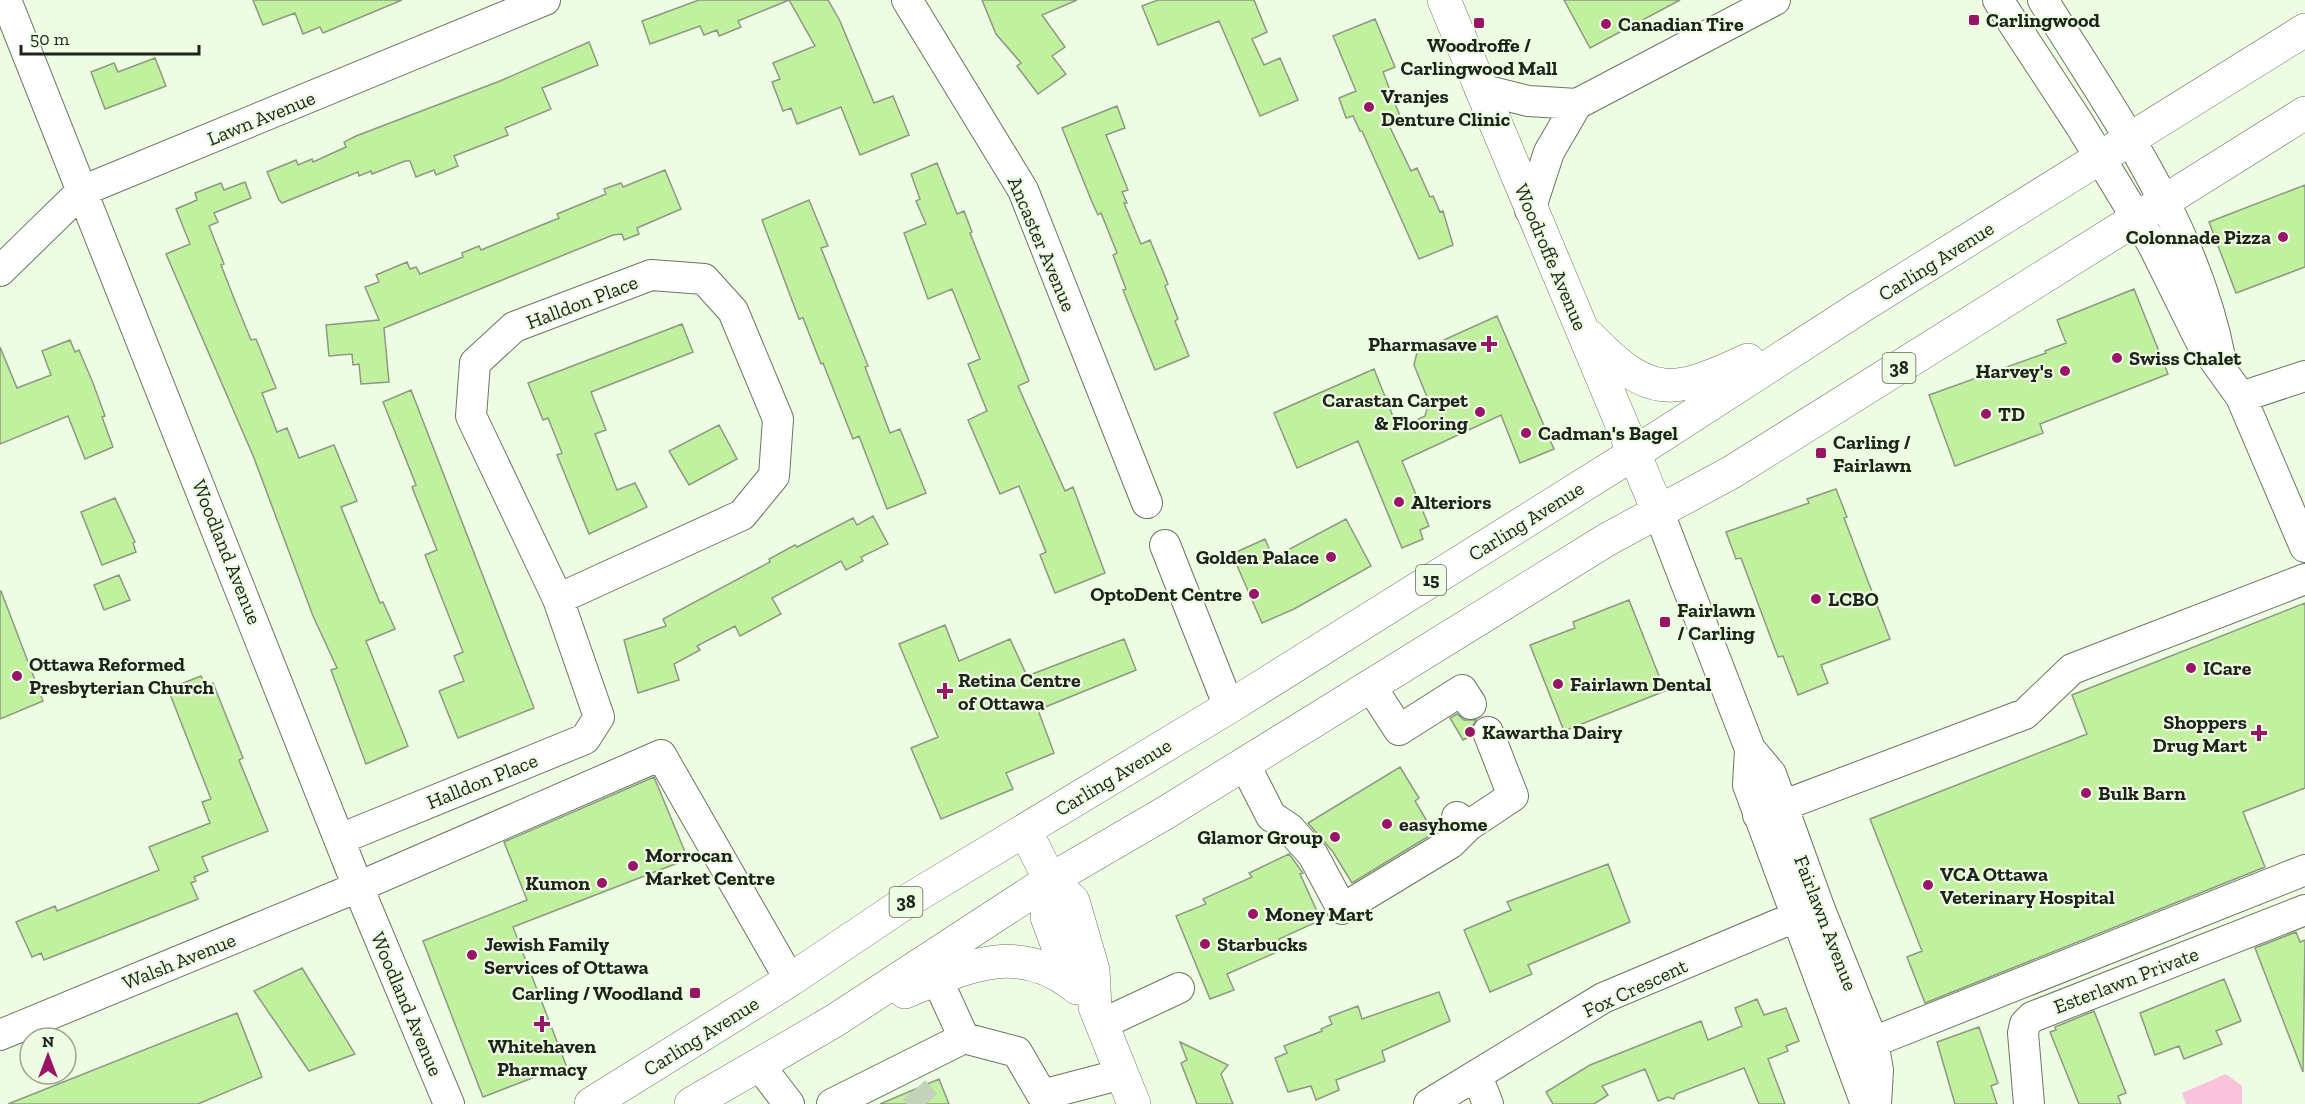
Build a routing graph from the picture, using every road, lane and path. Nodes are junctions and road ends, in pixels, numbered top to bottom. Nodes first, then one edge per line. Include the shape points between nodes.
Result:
1 (6, 0) edge
2 (545, 0) edge
3 (907, 0) edge
4 (1444, 0) edge
5 (1775, 0) edge
6 (1998, 0) edge
7 (2043, 0) edge
8 (2305, 30) edge
9 (1480, 88) junction
10 (1577, 104) junction
11 (2305, 113) edge
12 (2130, 140) junction
13 (2100, 158) junction
14 (82, 191) junction
15 (2166, 202) junction
16 (1530, 210) junction
17 (2137, 218) junction
18 (0, 271) edge
19 (1862, 306) junction
20 (1581, 327) junction
21 (2222, 369) junction
22 (2305, 376) edge
23 (2241, 397) junction
24 (1633, 454) junction
25 (1147, 503) dead end
26 (1659, 513) junction
27 (1165, 545) dead end
28 (2305, 547) edge
29 (2305, 579) edge
30 (558, 599) junction
31 (1370, 686) junction
32 (1471, 704) dead end
33 (1229, 706) junction
34 (1488, 732) dead end
35 (1244, 763) junction
36 (1770, 811) junction
37 (1025, 830) junction
38 (340, 839) junction
39 (2305, 870) edge
40 (1050, 880) junction
41 (358, 887) junction
42 (2305, 910) edge
43 (1807, 913) junction
44 (937, 979) junction
45 (790, 980) junction
46 (1072, 984) junction
47 (1179, 988) dead end
48 (1099, 1015) junction
49 (834, 1021) junction
50 (0, 1035) edge
51 (964, 1038) junction
52 (1873, 1042) junction
53 (759, 1065) junction
54 (1122, 1074) junction
55 (1477, 1076) junction
56 (865, 1097) edge
57 (1030, 1099) edge
58 (449, 1104) edge
59 (591, 1104) edge
60 (692, 1104) edge
61 (789, 1104) edge
62 (832, 1104) edge
63 (1134, 1104) edge
64 (1429, 1104) edge
65 (1488, 1104) edge
66 (1866, 1104) edge
67 (1876, 1104) edge
68 (2029, 1104) edge

1 - 14 street, Woodland Avenue
2 - 14 street, Lawn Avenue
3 - 25 street, Ancaster Avenue via 1023,190
4 - 9 main road, Woodroffe Avenue
5 - 10 street
6 - 13 street
7 - 12 street
8 - 12 main road, Carling Avenue
9 - 10 street via 1520,99
9 - 16 main road, Woodroffe Avenue
10 - 16 street via 1549,153
11 - 15 main road, 38
12 - 13 main road, Carling Avenue
12 - 15 street
13 - 17 street
13 - 19 main road, Carling Avenue
14 - 18 street, Lawn Avenue
14 - 38 street, Woodland Avenue
15 - 17 main road, 38
15 - 21 street via 2212,314
16 - 20 main road, Woodroffe Avenue
17 - 21 street via 2200,340
17 - 26 main road, 38 via 1732,472
19 - 20 main road via 1709,378 1677,385 1660,385 1635,377 1617,365
19 - 24 main road, Carling Avenue
20 - 24 main road, Woodroffe Avenue
21 - 23 street
22 - 23 street
23 - 28 street
24 - 26 main road, Woodroffe Avenue
24 - 33 main road, Carling Avenue / 15
26 - 31 main road via 1598,545
26 - 36 street, Fairlawn Avenue via 1750,749 1771,774
27 - 33 street
29 - 36 street via 2072,669 2025,714
30 - 30 street, Halldon Place via 742,515 774,476 778,419 733,311 704,279 651,275 514,327 475,363 471,416
30 - 38 street, Halldon Place via 599,717 585,739
31 - 32 street via 1399,730 1462,690
31 - 35 main road
33 - 37 main road, Carling Avenue / 15
34 - 35 street via 1514,796 1463,822 1451,843 1342,909 1313,855 1290,829 1271,816
35 - 40 main road
36 - 43 street, Fairlawn Avenue
37 - 40 main road
37 - 45 main road, Carling Avenue / 38 via 909,900
38 - 41 street, Woodland Avenue
39 - 52 street
40 - 46 main road via 1047,917
40 - 48 main road via 1073,901 1093,970
40 - 49 main road
41 - 45 street, Walsh Avenue via 661,755
41 - 50 street, Walsh Avenue
41 - 58 street, Woodland Avenue
42 - 68 street, Esterlawn Private via 2032,1017 2023,1033
43 - 52 street, Fairlawn Avenue
43 - 55 street, Fox Crescent via 1603,998
43 - 66 street, Fairlawn Avenue
44 - 46 main road via 973,966 1012,960 1042,966
44 - 49 main road
44 - 51 street
45 - 59 main road, Carling Avenue / 38
46 - 48 main road
47 - 48 street
48 - 54 main road
49 - 53 main road
51 - 56 street via 906,1080
51 - 57 street via 1017,1052
52 - 67 street, Fairlawn Avenue via 1878,1070
53 - 60 main road
53 - 61 street
54 - 57 street
54 - 63 main road
55 - 64 street, Fox Crescent
55 - 65 street
56 - 62 street

